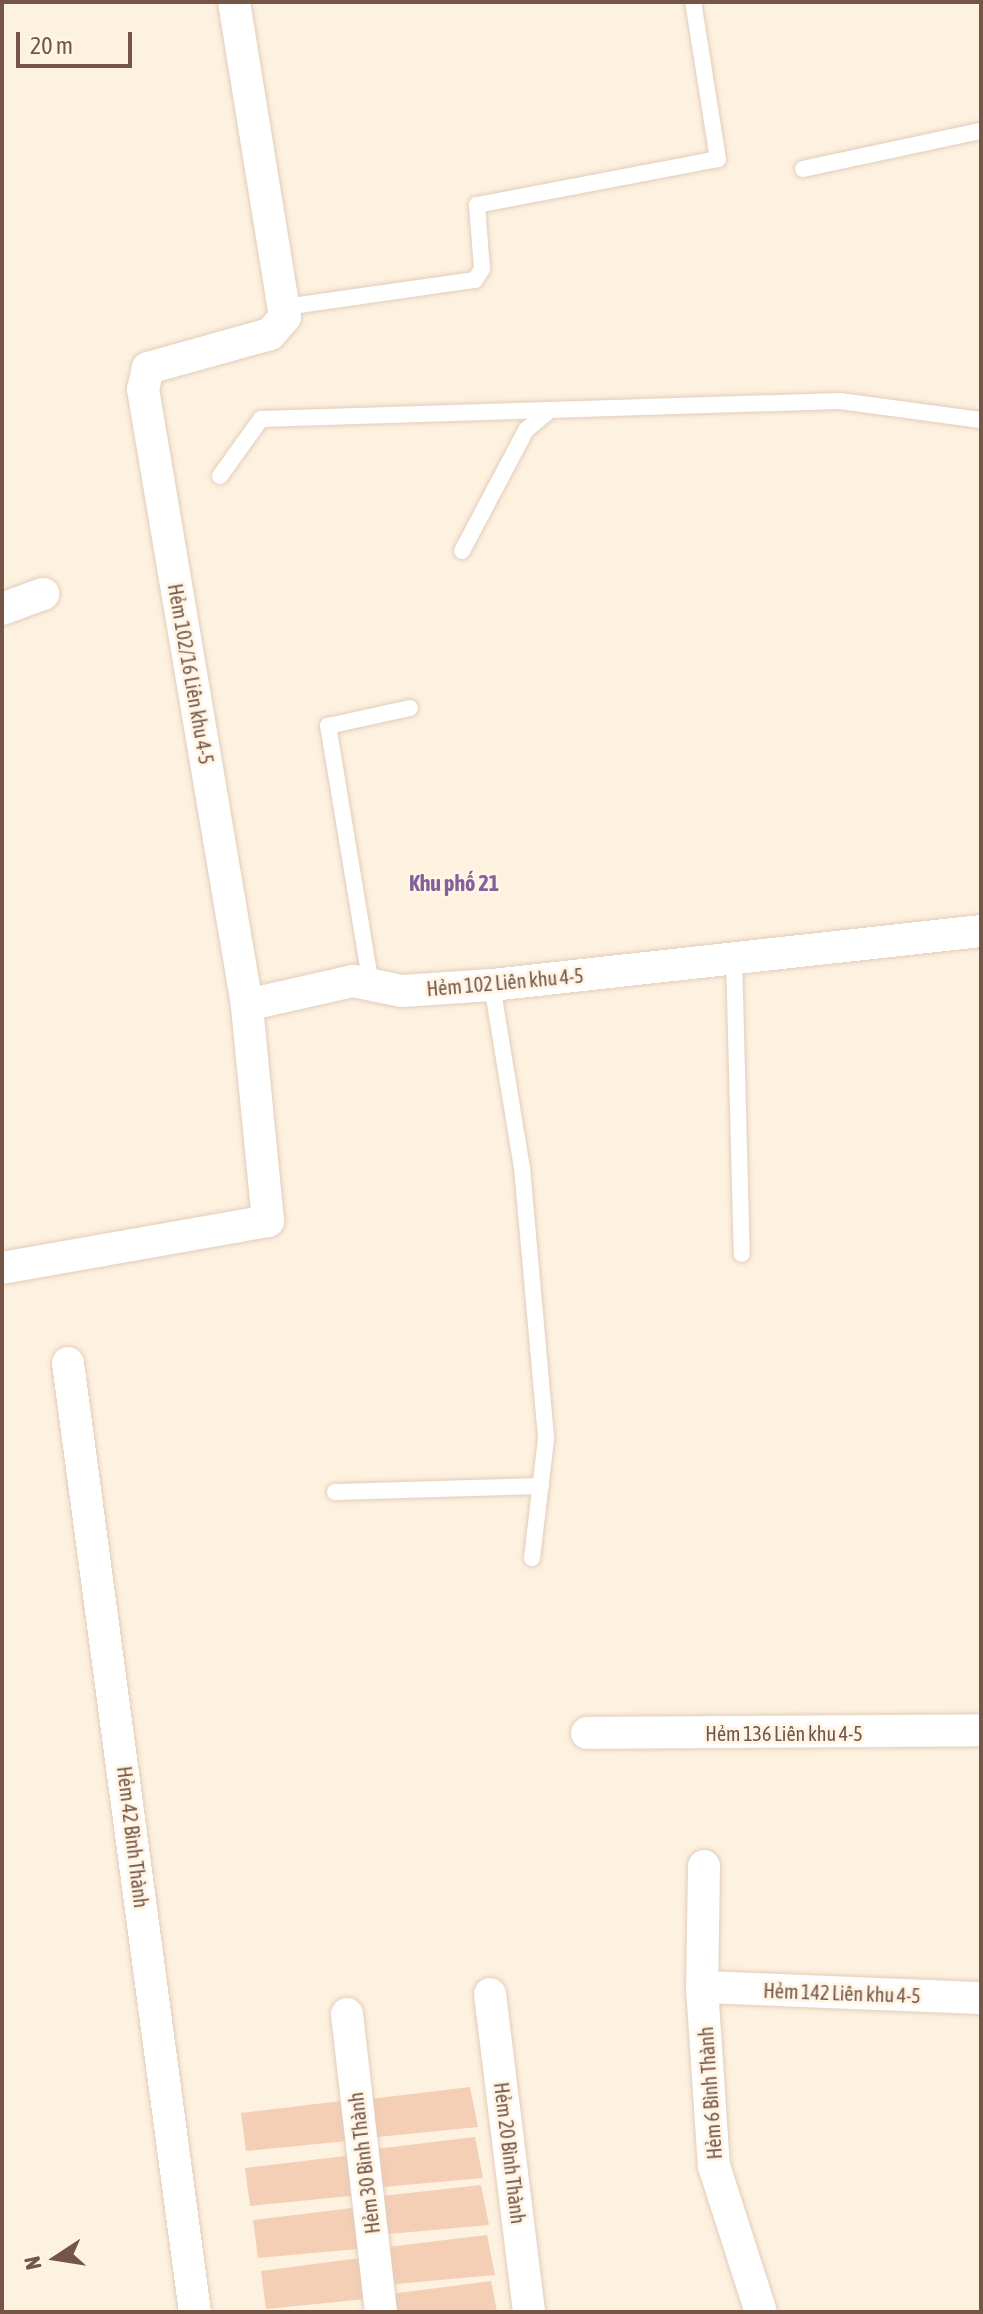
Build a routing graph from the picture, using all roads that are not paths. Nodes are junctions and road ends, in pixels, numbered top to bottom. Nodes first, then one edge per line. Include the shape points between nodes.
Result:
1 (234, 2) edge
2 (693, 2) edge
3 (981, 131) edge
4 (803, 169) dead end
5 (285, 307) junction
6 (550, 410) junction
7 (981, 420) edge
8 (220, 476) dead end
9 (462, 551) dead end
10 (43, 594) dead end
11 (2, 609) edge
12 (410, 708) dead end
13 (981, 931) edge
14 (734, 957) junction
15 (371, 985) junction
16 (492, 985) junction
17 (247, 1005) junction
18 (742, 1254) dead end
19 (2, 1268) edge
20 (68, 1363) dead end
21 (541, 1486) junction
22 (335, 1492) dead end
23 (532, 1558) dead end
24 (981, 1730) edge
25 (587, 1733) dead end
26 (704, 1866) dead end
27 (702, 1987) junction
28 (490, 1994) dead end
29 (981, 1998) edge
30 (347, 2014) dead end
31 (195, 2312) edge
32 (381, 2312) edge
33 (529, 2312) edge
34 (761, 2312) edge

1 - 5 street
2 - 5 lane via 718,159 477,205 482,269 475,280
3 - 4 lane
5 - 17 street, Hẻm 102/16 Liên khu 4-5 via 284,324 270,334 170,357 148,368 143,389
6 - 7 lane via 840,401
6 - 8 lane via 261,419
6 - 9 lane via 526,430
10 - 11 street
12 - 15 lane via 328,726
13 - 14 street, Hẻm 102 Liên khu 4-5
14 - 16 street, Hẻm 102 Liên khu 4-5
14 - 18 lane
15 - 16 street, Hẻm 102 Liên khu 4-5 via 402,991
15 - 17 street, Hẻm 102 Liên khu 4-5 via 353,981
16 - 21 lane via 522,1168 546,1439
17 - 19 street via 268,1221
20 - 31 street, Hẻm 42 Bình Thành
21 - 22 lane
21 - 23 lane
24 - 25 street, Hẻm 136 Liên khu 4-5
26 - 27 street, Hẻm 6 Bình Thành
27 - 29 street, Hẻm 142 Liên khu 4-5
27 - 34 street, Hẻm 6 Bình Thành via 714,2166
28 - 33 street, Hẻm 20 Bình Thành
30 - 32 street, Hẻm 30 Bình Thành

